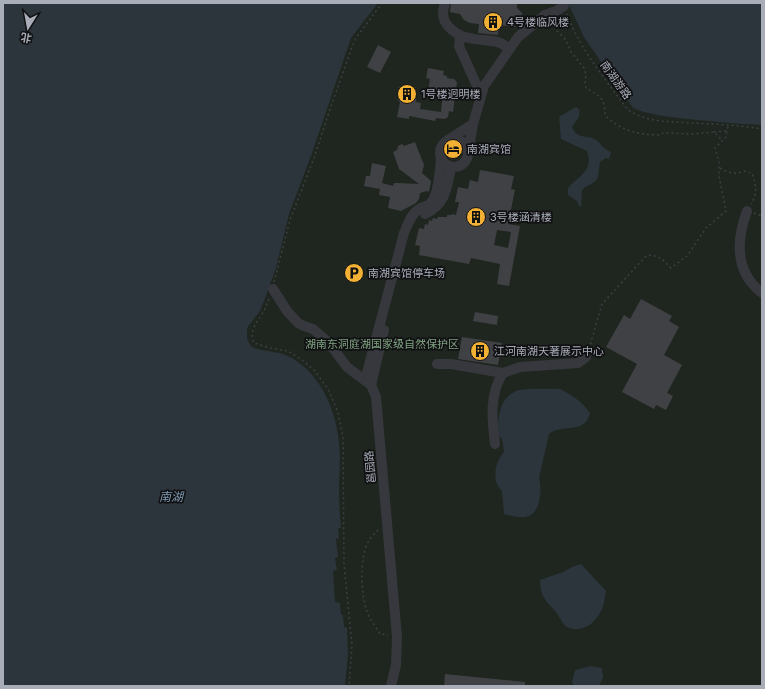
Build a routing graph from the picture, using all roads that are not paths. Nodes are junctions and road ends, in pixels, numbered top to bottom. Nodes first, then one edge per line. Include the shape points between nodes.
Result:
1 (445, 3) edge
2 (560, 9) road end
3 (460, 36) junction
4 (508, 51) junction
5 (480, 95) junction
6 (473, 124) junction
7 (445, 142) junction
8 (468, 154) junction
9 (440, 158) junction
10 (451, 167) junction
11 (747, 211) road end
12 (273, 289) dead end
13 (762, 293) edge
14 (586, 358) road end
15 (437, 364) dead end
16 (504, 373) junction
17 (368, 382) junction
18 (495, 444) dead end
19 (392, 686) edge

1 - 3 street via 443,18 451,30
2 - 4 street via 545,15 528,28
3 - 4 street via 498,42
3 - 5 street via 459,46
4 - 5 street
5 - 6 street
6 - 7 street
6 - 8 street
7 - 8 street via 454,139 462,142
7 - 9 street via 440,149
8 - 10 street via 460,166
9 - 10 street
9 - 17 street via 433,200 428,206 413,214 404,233
10 - 17 street via 445,194 438,207 420,215 412,228
11 - 13 street via 742,231 741,265 747,278
12 - 17 street via 298,323 313,329 329,343 347,367
14 - 16 street via 578,363 520,367
15 - 16 street
16 - 18 street via 497,385 493,401
17 - 19 street, 邕园路 via 376,397 397,637

